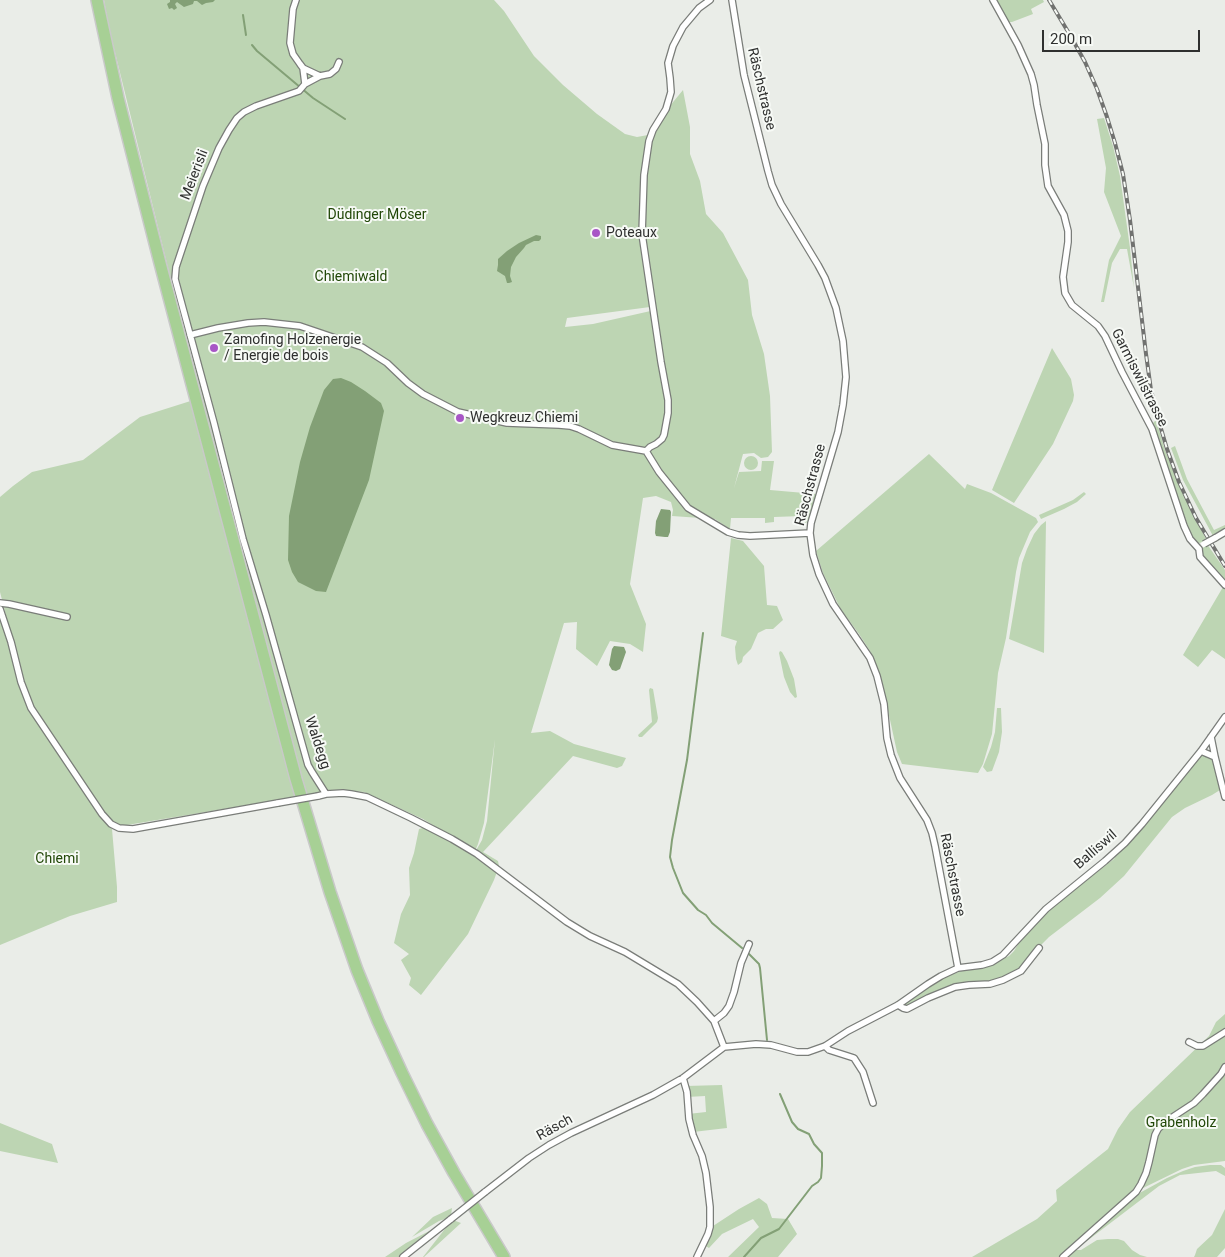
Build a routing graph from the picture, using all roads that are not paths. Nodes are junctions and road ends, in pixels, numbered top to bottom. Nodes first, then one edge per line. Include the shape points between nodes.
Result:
1 (89, 0) edge
2 (97, 0) edge
3 (296, 0) edge
4 (710, 0) edge
5 (732, 0) edge
6 (993, 0) edge
7 (338, 62) dead end
8 (303, 68) junction
9 (320, 76) junction
10 (304, 84) junction
11 (190, 335) junction
12 (646, 450) junction
13 (1225, 532) edge
14 (810, 533) junction
15 (1199, 549) junction
16 (1225, 584) edge
17 (0, 603) edge
18 (0, 609) edge
19 (66, 617) dead end
20 (1225, 717) edge
21 (1211, 737) junction
22 (1201, 751) junction
23 (1215, 757) junction
24 (326, 794) junction
25 (1225, 796) edge
26 (749, 944) dead end
27 (1039, 948) dead end
28 (958, 968) junction
29 (898, 1005) junction
30 (714, 1021) junction
31 (1225, 1032) edge
32 (1189, 1042) dead end
33 (724, 1046) junction
34 (824, 1046) junction
35 (1225, 1067) edge
36 (683, 1078) junction
37 (872, 1103) dead end
38 (403, 1257) edge
39 (495, 1257) edge
40 (504, 1257) edge
41 (697, 1257) edge
42 (1063, 1257) edge

1 - 39 highway via 153,265 289,781 320,886 350,973 395,1076 447,1177
2 - 40 highway via 118,98 163,272 296,779 327,883 378,1021 402,1073 449,1165
3 - 8 street via 290,43
4 - 12 street via 683,27 673,46 668,63 670,92 666,109 653,130 646,156 642,234 668,412 662,439
5 - 14 street, Räschstrasse via 744,76 772,185 824,278 836,308 843,341 846,377 843,405
6 - 15 street, Garmiswilstrasse via 1018,45 1034,85 1045,144 1048,186 1064,215 1068,231 1063,277 1065,293 1072,305 1098,326 1107,339 1152,429 1184,526
7 - 9 street via 330,74
8 - 9 street
8 - 10 street
9 - 10 street
10 - 11 street, Meierisli via 299,90 244,112 219,148 176,267 177,287
11 - 12 street via 248,323 300,326 362,347 387,363 418,391 458,412 507,423 570,426 612,445
11 - 24 street, Waldegg via 243,538 308,765
12 - 14 street via 688,508 728,532 750,536
13 - 15 street, bridge
14 - 28 street, Räschstrasse via 813,556 828,594 870,658 877,676 895,767 932,833
15 - 16 street via 1200,557
17 - 19 street
18 - 24 street, bridge via 32,708 111,824 133,829
20 - 21 street, Balliswil
21 - 22 street, Balliswil
21 - 23 street
22 - 23 street
22 - 28 street, Balliswil via 1117,850 1046,909 1003,955 982,965
23 - 25 street
24 - 30 street via 367,797 459,843 590,936 625,952 678,984
26 - 30 street via 729,1006
27 - 29 street via 1021,971 1003,980 955,987 907,1009
28 - 29 street
29 - 34 street
30 - 33 street
31 - 32 street via 1203,1046
33 - 34 street via 771,1045 798,1052
33 - 36 street, Räsch
34 - 37 street via 854,1058
35 - 42 street via 1194,1103 1158,1129 1146,1173 1136,1192
36 - 38 street, Räsch, bridge via 549,1145
36 - 41 street via 690,1124 706,1173 710,1207 710,1227

